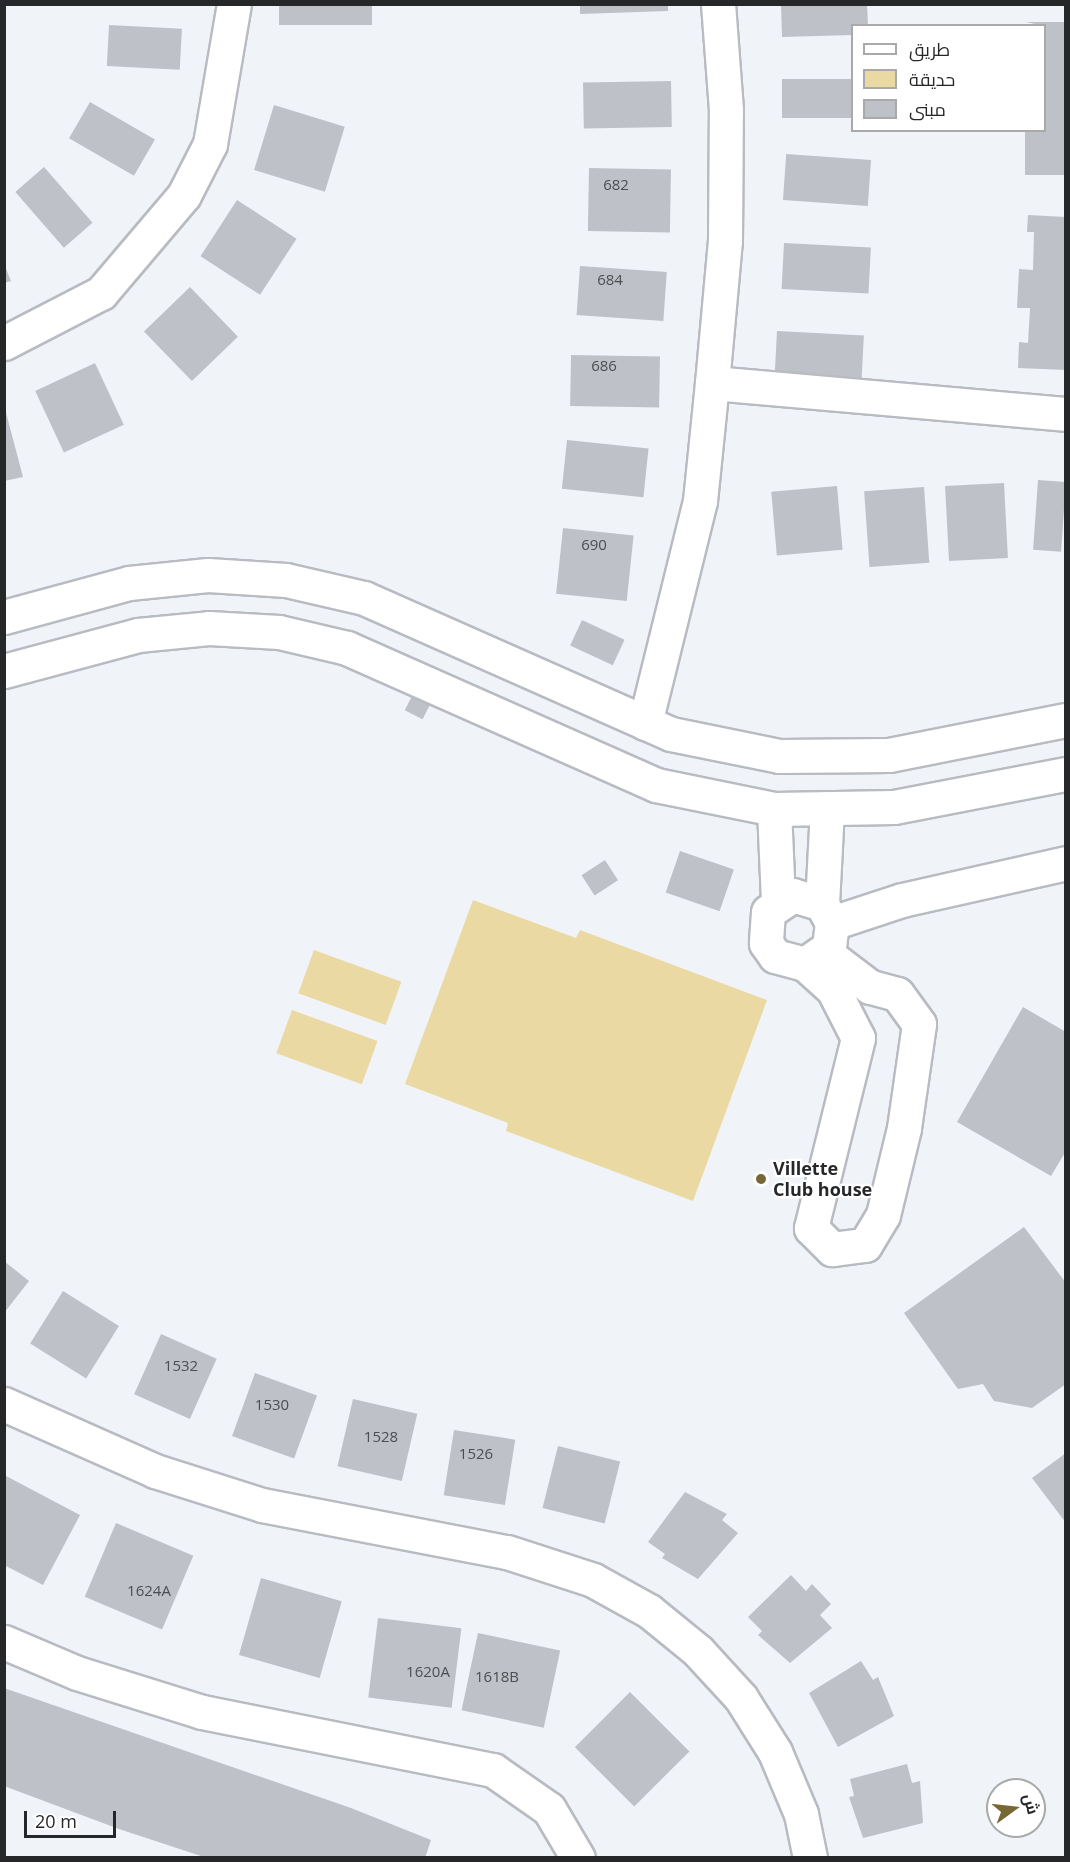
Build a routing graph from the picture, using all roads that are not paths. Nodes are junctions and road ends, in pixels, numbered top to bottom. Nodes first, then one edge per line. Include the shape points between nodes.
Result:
1 (234, 4) edge
2 (718, 4) edge
3 (4, 343) edge
4 (712, 383) junction
5 (1065, 414) edge
6 (4, 617) edge
7 (4, 671) edge
8 (1065, 720) edge
9 (645, 723) junction
10 (1065, 774) edge
11 (826, 808) junction
12 (774, 809) junction
13 (1065, 863) edge
14 (778, 901) junction
15 (821, 936) junction
16 (4, 1404) edge
17 (4, 1642) edge
18 (578, 1857) edge
19 (810, 1857) edge

1 - 3 street via 210,144 184,195 101,293
2 - 4 street via 726,110 725,241
4 - 5 street
4 - 9 street via 700,501
6 - 9 street via 129,583 208,575 286,580 364,598
7 - 12 street via 138,635 209,627 279,632 347,648 656,784
8 - 9 street via 889,755 779,756 671,734
10 - 11 street via 894,807
11 - 12 street
11 - 15 street
12 - 14 street
13 - 15 street via 924,894
14 - 15 street via 793,895
14 - 15 street via 763,928 766,943 775,956
15 - 15 street via 858,1038 811,1228 832,1249 865,1245 883,1215 904,1128 919,1024 897,994 870,987
16 - 19 street via 166,1474 273,1508 507,1552 593,1580 649,1611 698,1651 741,1698 775,1752 801,1814
17 - 18 street via 202,1712 493,1770 523,1786 549,1809

